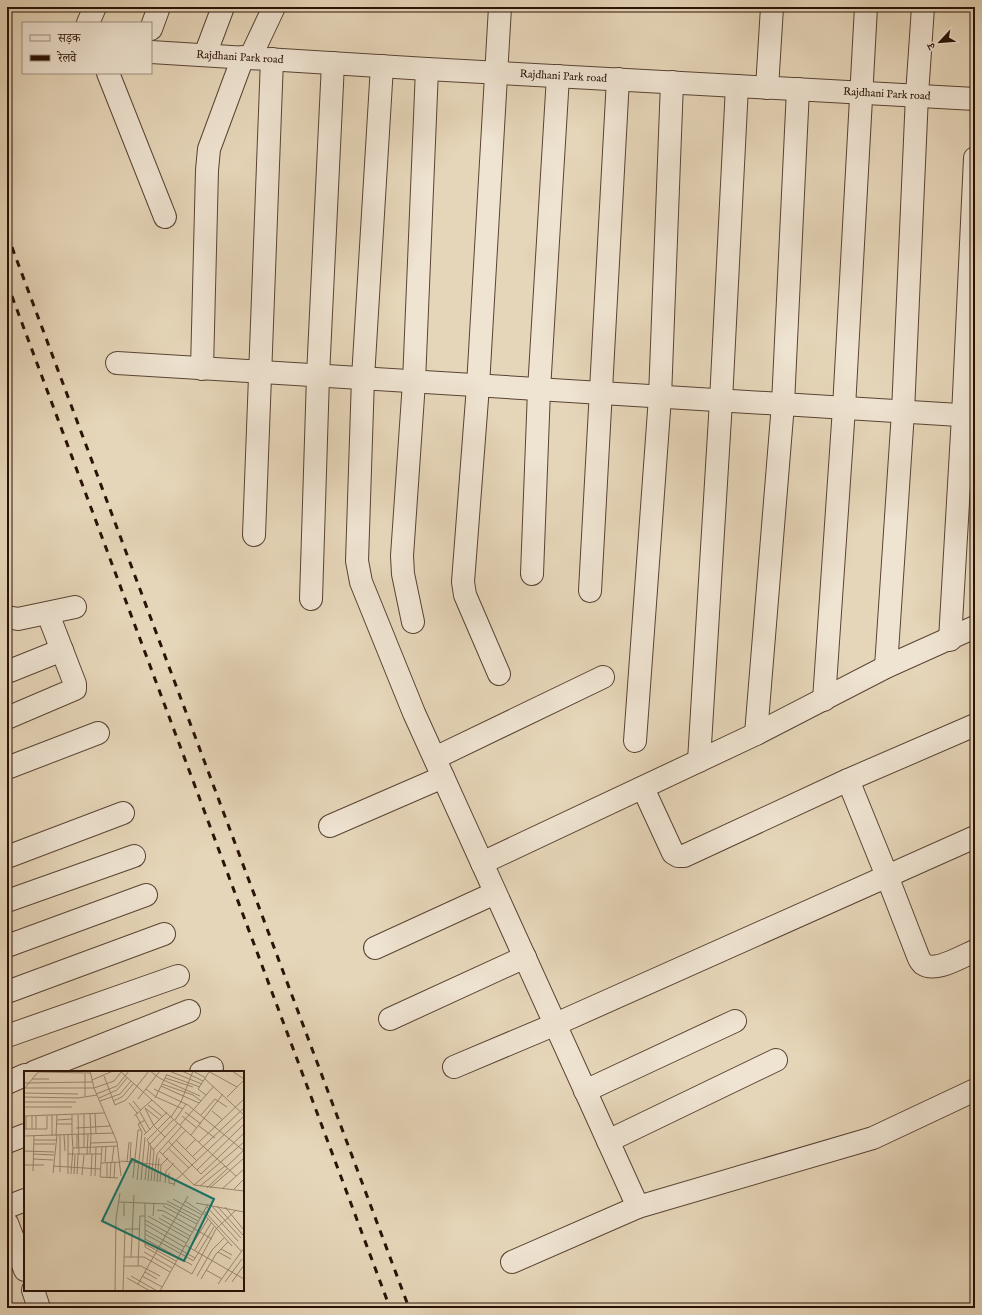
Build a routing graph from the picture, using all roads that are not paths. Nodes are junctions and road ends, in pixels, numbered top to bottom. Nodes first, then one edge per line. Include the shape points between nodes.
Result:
1 (83, 7) edge
2 (95, 7) edge
3 (160, 7) edge
4 (224, 7) edge
5 (274, 7) edge
6 (500, 7) edge
7 (772, 7) edge
8 (866, 7) edge
9 (922, 7) edge
10 (88, 22) edge
11 (88, 22) edge
12 (152, 27) edge
13 (152, 52) edge
14 (205, 55) junction
15 (246, 58) junction
16 (272, 59) junction
17 (333, 63) junction
18 (382, 66) junction
19 (428, 69) junction
20 (496, 73) junction
21 (108, 74) edge
22 (558, 76) junction
23 (618, 79) junction
24 (672, 82) junction
25 (737, 86) junction
26 (766, 88) junction
27 (798, 89) junction
28 (861, 92) junction
29 (917, 96) junction
30 (975, 99) edge
31 (975, 158) edge
32 (164, 218) dead end
33 (118, 363) dead end
34 (202, 369) junction
35 (261, 372) junction
36 (318, 376) junction
37 (363, 378) junction
38 (414, 382) junction
39 (478, 386) junction
40 (539, 390) junction
41 (601, 393) junction
42 (660, 397) junction
43 (721, 400) junction
44 (783, 404) junction
45 (844, 408) junction
46 (903, 412) junction
47 (969, 416) edge
48 (254, 535) dead end
49 (532, 574) dead end
50 (590, 591) dead end
51 (311, 599) dead end
52 (75, 607) dead end
53 (48, 614) junction
54 (7, 617) edge
55 (413, 622) dead end
56 (975, 627) edge
57 (950, 640) junction
58 (62, 650) junction
59 (886, 667) junction
60 (7, 672) edge
61 (499, 674) dead end
62 (603, 677) dead end
63 (824, 700) junction
64 (7, 718) edge
65 (975, 725) edge
66 (98, 733) dead end
67 (756, 734) junction
68 (635, 742) dead end
69 (699, 761) junction
70 (439, 767) junction
71 (7, 768) edge
72 (848, 780) junction
73 (644, 788) junction
74 (123, 813) dead end
75 (330, 826) dead end
76 (975, 837) edge
77 (134, 856) dead end
78 (7, 857) edge
79 (482, 863) junction
80 (887, 876) junction
81 (496, 893) junction
82 (146, 895) dead end
83 (7, 901) edge
84 (164, 934) dead end
85 (7, 946) edge
86 (375, 948) dead end
87 (975, 950) edge
88 (525, 957) junction
89 (178, 976) dead end
90 (7, 992) edge
91 (189, 1011) dead end
92 (390, 1019) dead end
93 (735, 1021) dead end
94 (556, 1024) junction
95 (7, 1036) edge
96 (776, 1060) dead end
97 (454, 1067) dead end
98 (37, 1071) edge
99 (24, 1076) edge
100 (7, 1082) edge
101 (975, 1090) edge
102 (585, 1091) junction
103 (24, 1135) edge
104 (608, 1141) junction
105 (7, 1142) edge
106 (24, 1200) edge
107 (7, 1206) edge
108 (638, 1207) junction
109 (7, 1223) edge
110 (512, 1262) dead end
111 (20, 1264) edge
112 (33, 1291) edge
113 (40, 1308) edge

1 - 10 street
2 - 11 street
3 - 12 street
4 - 14 street
5 - 15 street
6 - 20 street
7 - 26 street
8 - 28 street
9 - 29 street
13 - 14 street, Rajdhani Park road
14 - 15 street, Rajdhani Park road
15 - 16 street, Rajdhani Park road
15 - 34 street via 209,149
16 - 17 street, Rajdhani Park road
16 - 35 street
17 - 18 street, Rajdhani Park road
17 - 36 street
18 - 19 street, Rajdhani Park road
18 - 37 street
19 - 20 street, Rajdhani Park road
19 - 38 street
20 - 22 street, Rajdhani Park road
20 - 39 street
21 - 32 street
22 - 23 street, Rajdhani Park road
22 - 40 street
23 - 24 street, Rajdhani Park road
23 - 41 street
24 - 25 street, Rajdhani Park road
24 - 42 street
25 - 26 street, Rajdhani Park road
25 - 43 street
26 - 27 street, Rajdhani Park road
27 - 28 street, Rajdhani Park road
27 - 44 street
28 - 29 street, Rajdhani Park road
28 - 45 street
29 - 30 street, Rajdhani Park road
29 - 46 street
31 - 47 street
33 - 34 street
34 - 35 street
35 - 36 street
35 - 48 street
36 - 37 street
36 - 51 street
37 - 38 street
37 - 70 street via 357,561 359,572 411,706
38 - 39 street
38 - 55 street via 402,556
39 - 40 street
39 - 61 street via 463,582 465,595
40 - 41 street
40 - 49 street
41 - 42 street
41 - 50 street
42 - 43 street
42 - 68 street
43 - 44 street
43 - 69 street
44 - 45 street
44 - 67 street
45 - 46 street
45 - 63 street
46 - 47 street
46 - 59 street
47 - 57 street
52 - 53 street
53 - 54 street via 18,619
53 - 58 street
56 - 57 street
57 - 59 street
58 - 60 street
58 - 64 street via 75,690
59 - 63 street
62 - 70 street
63 - 67 street
65 - 72 street
66 - 71 street
67 - 69 street
69 - 73 street
70 - 75 street
70 - 79 street
72 - 73 street via 684,856 674,853
72 - 80 street
73 - 79 street
74 - 78 street
76 - 80 street
77 - 83 street
79 - 81 street
80 - 87 street via 922,963 938,967
80 - 94 street
81 - 86 street
81 - 88 street
82 - 85 street
84 - 90 street
88 - 92 street
88 - 94 street
89 - 95 street
91 - 98 street
93 - 102 street
94 - 97 street
94 - 102 street
96 - 104 street
99 - 100 street
101 - 108 street via 873,1138
102 - 104 street
103 - 105 street
104 - 108 street
106 - 107 street
108 - 110 street
109 - 111 street
112 - 113 street

